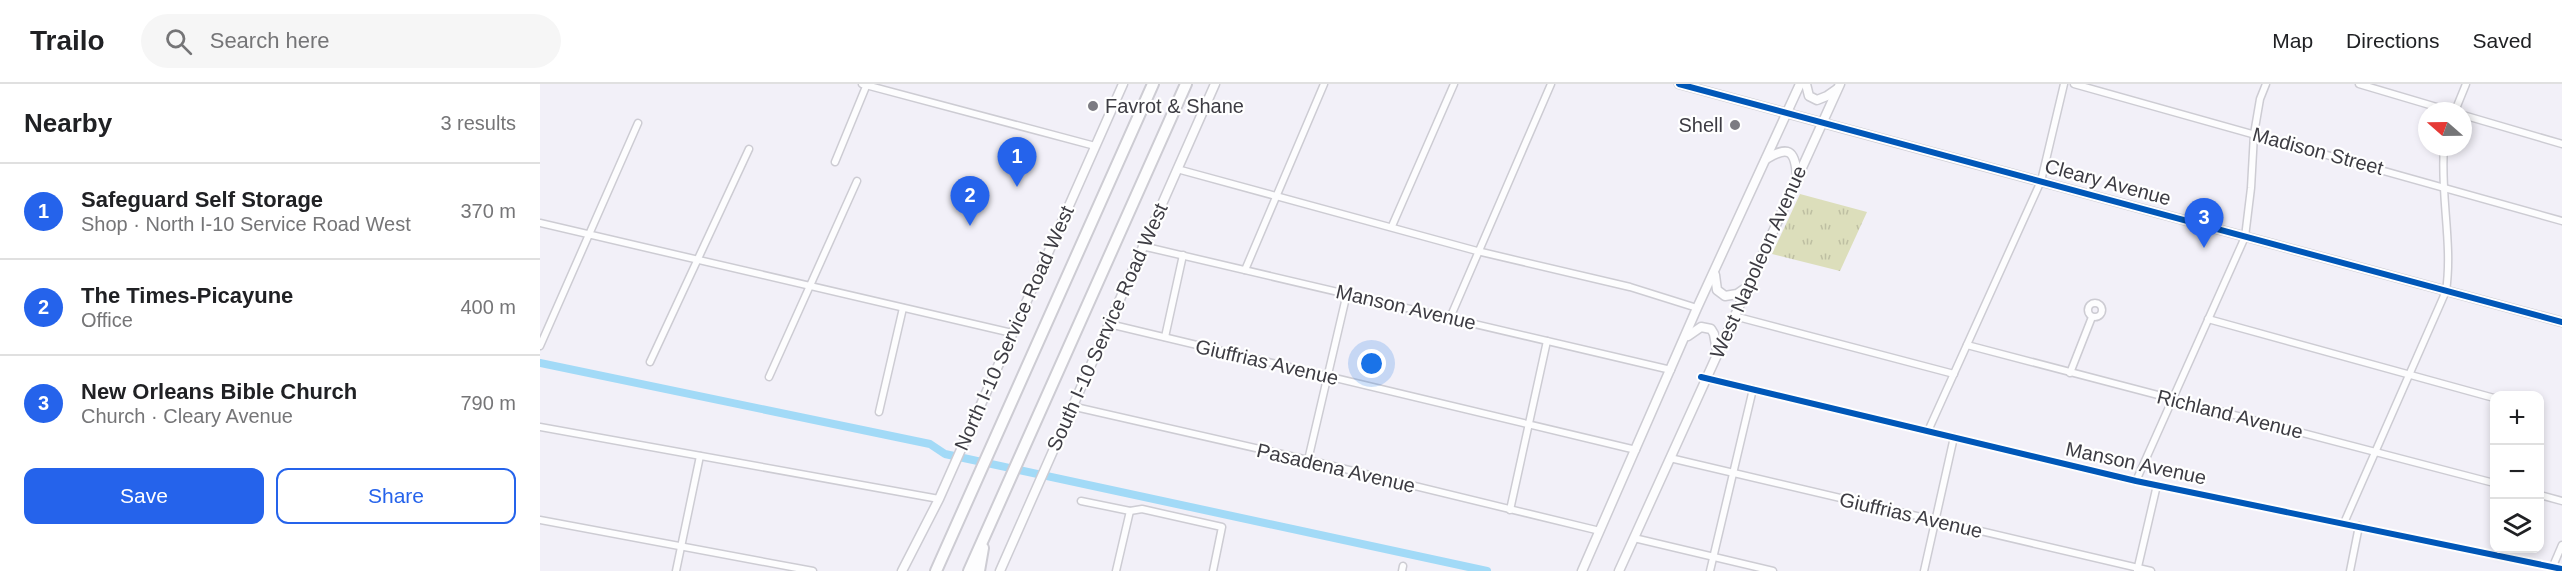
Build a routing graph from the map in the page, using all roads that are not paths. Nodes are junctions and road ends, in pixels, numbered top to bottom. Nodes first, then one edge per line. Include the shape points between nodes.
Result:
1 (865, 84) edge
2 (1123, 84) edge
3 (1154, 84) edge
4 (1186, 84) edge
5 (1215, 84) edge
6 (1324, 84) edge
7 (1454, 84) edge
8 (1551, 84) edge
9 (1679, 84) edge
10 (1800, 84) edge
11 (1806, 84) edge
12 (2064, 84) edge
13 (2074, 84) edge
14 (2266, 84) edge
15 (2359, 84) edge
16 (2466, 84) edge
17 (1839, 86) edge
18 (2420, 102) edge
19 (2459, 102) edge
20 (1787, 113) junction
21 (2472, 118) edge
22 (638, 123) dead end
23 (1823, 123) junction
24 (2254, 134) junction
25 (2562, 144) edge
26 (1095, 146) junction
27 (749, 149) dead end
28 (2444, 156) edge
29 (1766, 159) junction
30 (835, 162) dead end
31 (1177, 169) junction
32 (1797, 176) junction
33 (857, 181) dead end
34 (2041, 181) junction
35 (2444, 186) junction
36 (1276, 195) junction
37 (2562, 221) edge
38 (540, 223) edge
39 (1392, 226) junction
40 (587, 235) junction
41 (2245, 237) junction
42 (1142, 246) junction
43 (1477, 251) junction
44 (1183, 255) junction
45 (698, 260) junction
46 (1245, 270) junction
47 (1715, 272) junction
48 (810, 286) junction
49 (1747, 287) junction
50 (2446, 291) junction
51 (1347, 293) junction
52 (903, 308) junction
53 (1697, 308) junction
54 (1734, 316) junction
55 (2092, 317) dead end
56 (1450, 318) junction
57 (2208, 319) junction
58 (2562, 322) edge
59 (1108, 324) junction
60 (1012, 333) junction
61 (1165, 337) junction
62 (1684, 339) junction
63 (1547, 340) junction
64 (1966, 345) junction
65 (541, 346) edge
66 (1717, 352) junction
67 (650, 362) dead end
68 (1671, 370) junction
69 (2070, 373) junction
70 (1954, 374) junction
71 (2410, 374) junction
72 (1328, 376) junction
73 (769, 377) dead end
74 (1703, 378) junction
75 (1753, 389) junction
76 (2490, 397) edge
77 (2172, 400) junction
78 (1071, 406) junction
79 (879, 412) dead end
80 (1529, 425) junction
81 (540, 427) edge
82 (1928, 431) junction
83 (1953, 437) junction
84 (1636, 450) junction
85 (2376, 452) junction
86 (700, 456) junction
87 (1670, 458) junction
88 (1308, 460) junction
89 (1733, 473) junction
90 (2136, 481) junction
91 (2490, 482) edge
92 (2157, 485) junction
93 (2544, 496) edge
94 (939, 499) junction
95 (1081, 501) dead end
96 (2562, 501) edge
97 (1510, 510) junction
98 (1130, 511) junction
99 (540, 520) edge
100 (1935, 520) junction
101 (2344, 524) junction
102 (2359, 526) junction
103 (1600, 531) junction
104 (1634, 538) junction
105 (983, 540) junction
106 (2562, 545) edge
107 (682, 546) junction
108 (1713, 556) junction
109 (2553, 566) junction
110 (2137, 569) edge
111 (2562, 569) edge
112 (936, 570) edge
113 (676, 571) edge
114 (813, 571) edge
115 (902, 571) edge
116 (969, 571) edge
117 (980, 571) edge
118 (1000, 571) edge
119 (1116, 571) edge
120 (1213, 571) edge
121 (1582, 571) edge
122 (1619, 571) edge
123 (1710, 571) edge
124 (1773, 571) edge
125 (1924, 571) edge
126 (2151, 571) edge
127 (2350, 571) edge

1 - 26 street
1 - 30 street
2 - 26 street, North I-10 Service Road West
3 - 112 highway
4 - 105 highway
5 - 31 street, South I-10 Service Road West
6 - 36 street
7 - 39 street
8 - 43 street
9 - 20 street, Cleary Avenue
10 - 20 street, West Napoleon Avenue
11 - 17 street via 1809,96 1817,99
12 - 34 street
13 - 24 street, Madison Street
14 - 24 street
15 - 18 street
16 - 19 street
17 - 23 street, West Napoleon Avenue
20 - 23 street, Cleary Avenue
20 - 29 street, West Napoleon Avenue
21 - 25 street
22 - 40 street
23 - 32 street, West Napoleon Avenue
23 - 34 street, Cleary Avenue
24 - 35 street, Madison Street
24 - 41 street
26 - 60 street, North I-10 Service Road West
27 - 45 street
28 - 35 street
29 - 32 street via 1788,151 1795,159
29 - 47 street, West Napoleon Avenue
31 - 36 street
31 - 42 street, South I-10 Service Road West
32 - 49 street, West Napoleon Avenue
33 - 48 street
34 - 41 street, Cleary Avenue
34 - 64 street
35 - 37 street, Madison Street
35 - 50 street via 2450,270
36 - 39 street
36 - 46 street
38 - 40 street
39 - 43 street
40 - 45 street
40 - 65 street
41 - 50 street, Cleary Avenue
41 - 57 street
42 - 44 street, Manson Avenue
42 - 59 street, South I-10 Service Road West
43 - 53 street via 1630,287
43 - 56 street
44 - 46 street, Manson Avenue
44 - 61 street
45 - 48 street
45 - 67 street
46 - 51 street, Manson Avenue
47 - 49 street via 1715,284 1721,294 1730,296
47 - 53 street, West Napoleon Avenue
48 - 52 street
48 - 73 street
49 - 54 street, West Napoleon Avenue
50 - 58 street, Cleary Avenue
50 - 71 street
51 - 56 street, Manson Avenue
51 - 72 street
52 - 60 street
52 - 79 street
53 - 62 street, West Napoleon Avenue
54 - 66 street, West Napoleon Avenue
54 - 70 street
55 - 69 street
56 - 63 street, Manson Avenue
57 - 71 street
57 - 77 street
59 - 61 street, Giuffrias Avenue
59 - 78 street, South I-10 Service Road West
60 - 94 street, North I-10 Service Road West
61 - 72 street, Giuffrias Avenue
62 - 66 street via 1693,330 1707,327 1714,334
62 - 68 street, West Napoleon Avenue
63 - 68 street, Manson Avenue
63 - 80 street
64 - 69 street, Richland Avenue
64 - 70 street
66 - 74 street, West Napoleon Avenue
68 - 84 street, West Napoleon Avenue
69 - 77 street, Richland Avenue
70 - 82 street
71 - 76 street
71 - 85 street
72 - 80 street, Giuffrias Avenue
72 - 88 street
74 - 75 street, Manson Avenue
74 - 87 street, West Napoleon Avenue
75 - 82 street, Manson Avenue
75 - 89 street
77 - 85 street, Richland Avenue
77 - 90 street
78 - 88 street, Pasadena Avenue
78 - 118 street, South I-10 Service Road West
80 - 84 street, Giuffrias Avenue
80 - 97 street
81 - 86 street
82 - 83 street, Manson Avenue
83 - 90 street, Manson Avenue
83 - 100 street
84 - 103 street, West Napoleon Avenue
85 - 91 street, Richland Avenue
85 - 101 street
86 - 94 street
86 - 107 street
87 - 89 street, Giuffrias Avenue
87 - 104 street, West Napoleon Avenue
88 - 97 street, Pasadena Avenue
89 - 100 street, Giuffrias Avenue
89 - 108 street
90 - 92 street, Manson Avenue
92 - 101 street, Manson Avenue
92 - 110 street
93 - 96 street
94 - 115 street, North I-10 Service Road West
95 - 98 street
97 - 103 street, Pasadena Avenue
98 - 119 street
98 - 120 street via 1142,509 1222,527
99 - 107 street
100 - 110 street, Giuffrias Avenue
100 - 125 street
101 - 102 street, Manson Avenue
102 - 109 street, Manson Avenue
102 - 127 street
103 - 121 street, West Napoleon Avenue
104 - 108 street
104 - 122 street, West Napoleon Avenue
105 - 116 highway
105 - 117 highway
106 - 109 street
107 - 113 street
107 - 114 street
108 - 123 street
108 - 124 street
109 - 111 street, Manson Avenue
110 - 126 street, Giuffrias Avenue

